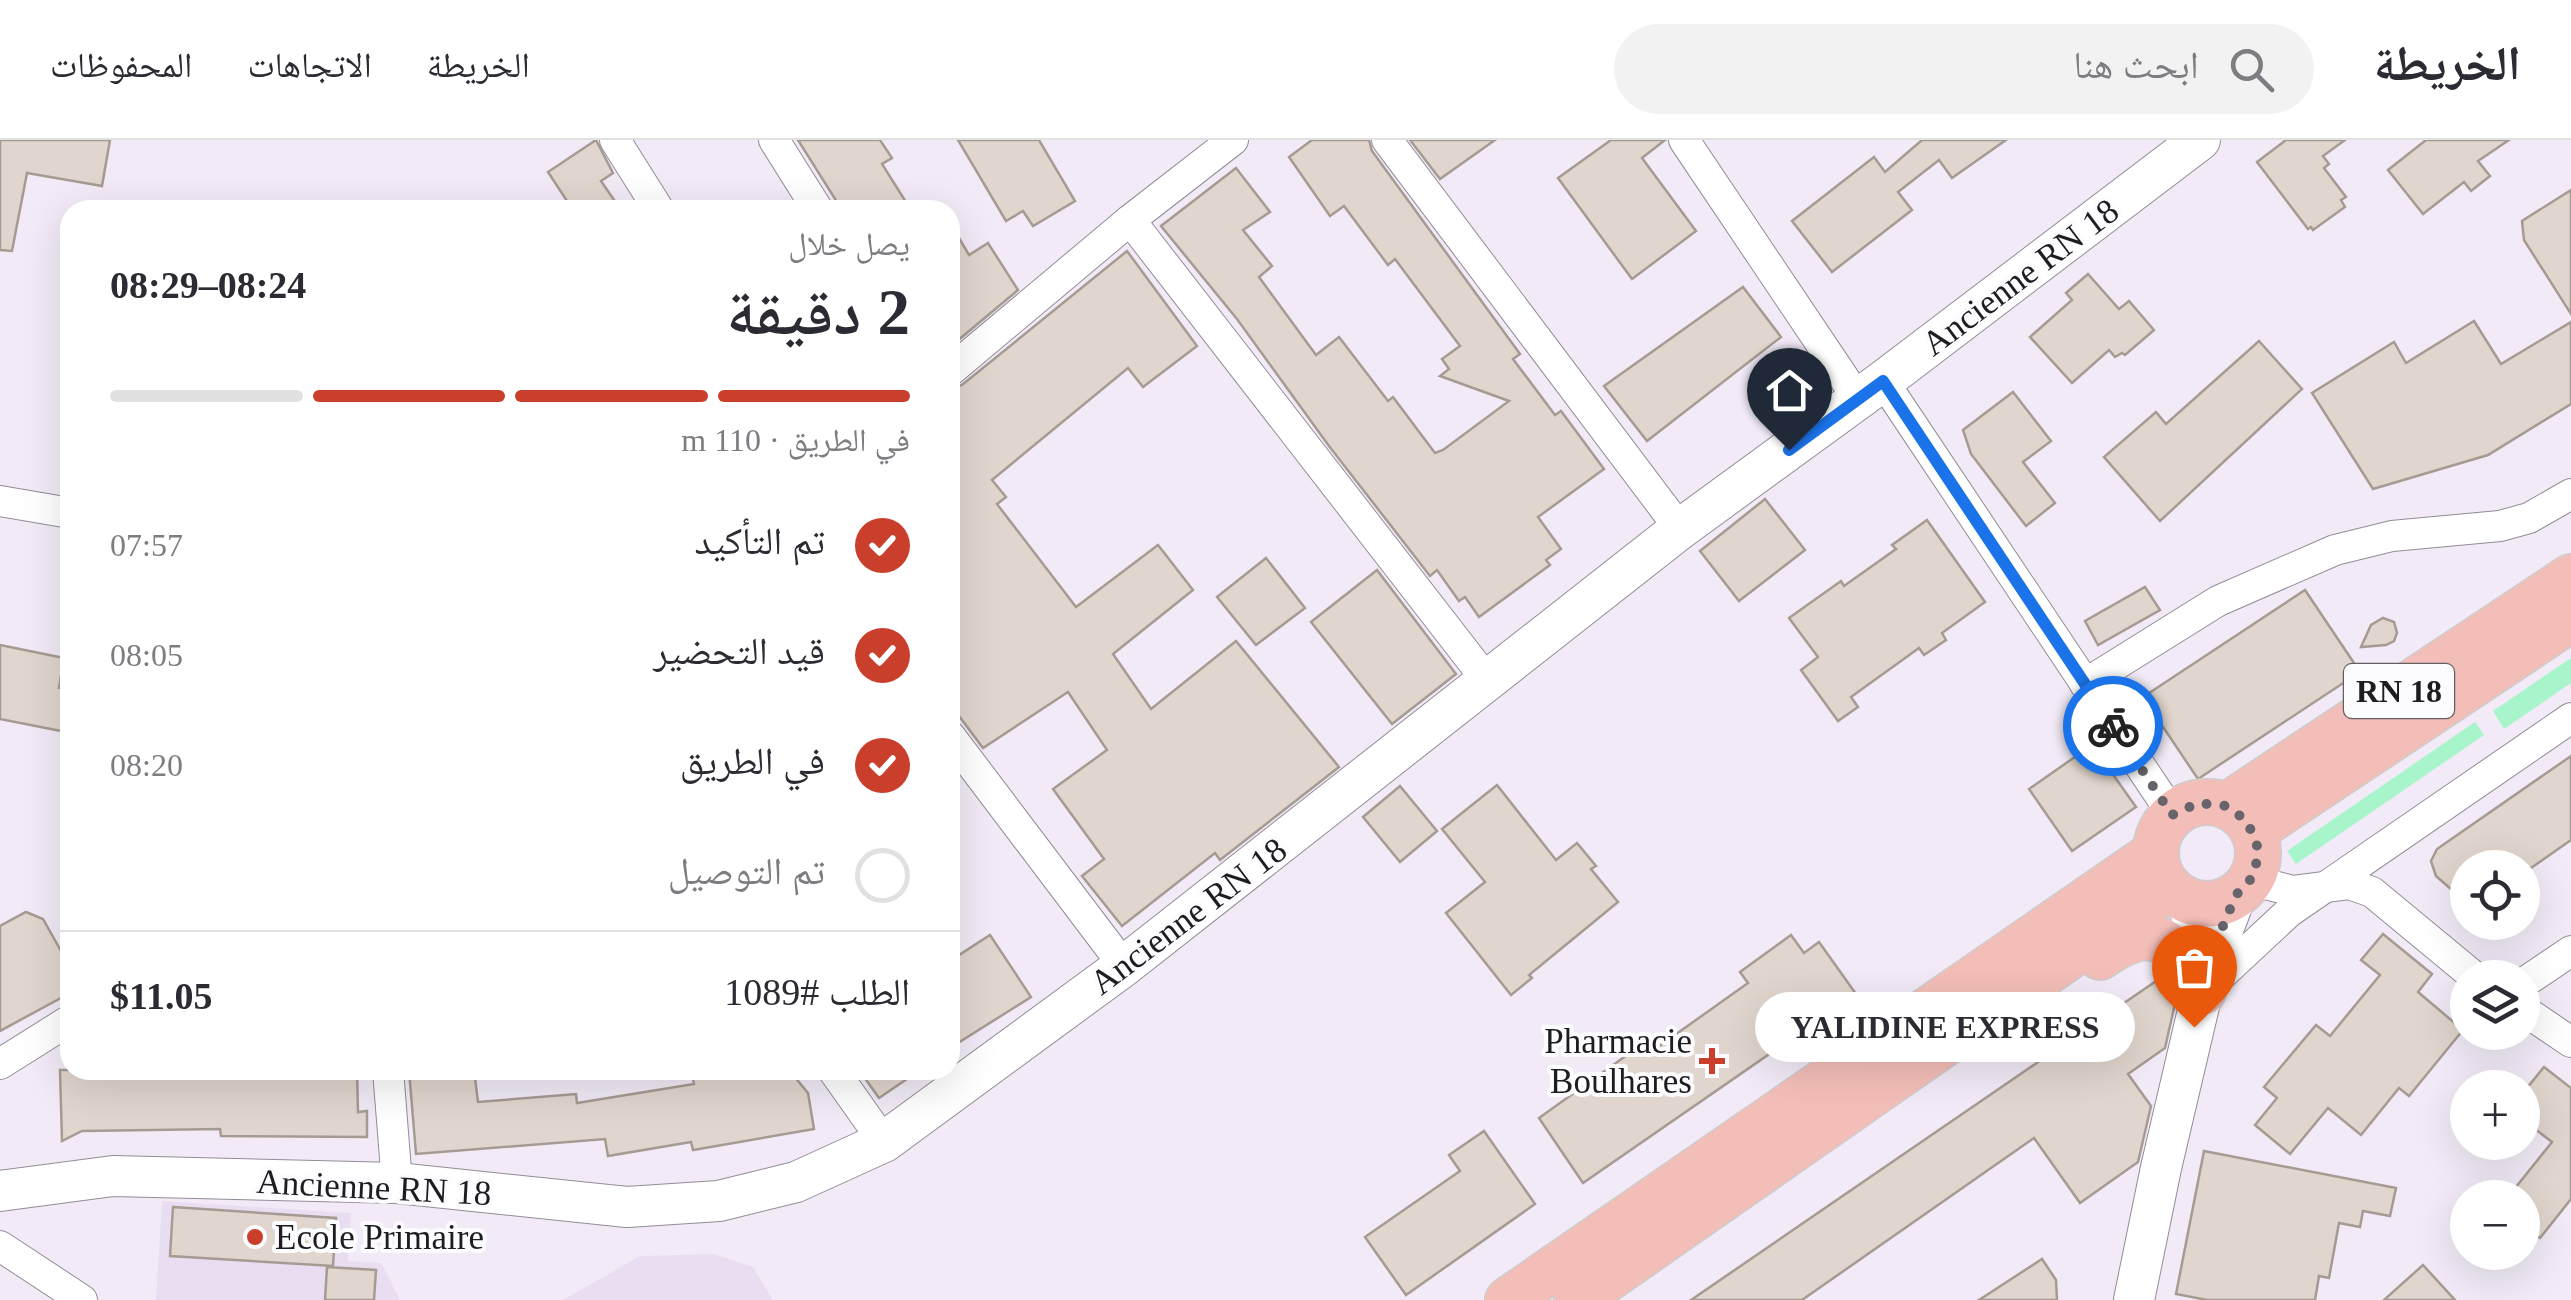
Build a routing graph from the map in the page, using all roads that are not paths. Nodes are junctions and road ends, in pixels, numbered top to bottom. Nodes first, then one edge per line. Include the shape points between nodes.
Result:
1 (615, 140) edge
2 (774, 140) edge
3 (1232, 140) edge
4 (1387, 140) edge
5 (1684, 140) edge
6 (2200, 140) edge
7 (652, 200) edge
8 (812, 200) edge
9 (1130, 220) junction
10 (960, 363) edge
11 (1870, 390) junction
12 (2571, 494) edge
13 (0, 501) edge
14 (60, 510) edge
15 (1680, 529) junction
16 (2571, 577) edge
17 (2571, 620) edge
18 (1486, 679) junction
19 (2085, 684) junction
20 (2571, 718) edge
21 (960, 749) edge
22 (2240, 819) junction
23 (2171, 864) junction
24 (2243, 887) junction
25 (2323, 888) junction
26 (2571, 951) edge
27 (2454, 960) edge
28 (1124, 966) junction
29 (2540, 972) edge
30 (2205, 982) junction
31 (1974, 1021) junction
32 (2540, 1021) edge
33 (60, 1026) edge
34 (2571, 1042) edge
35 (0, 1064) edge
36 (389, 1080) edge
37 (840, 1080) edge
38 (884, 1142) junction
39 (397, 1183) junction
40 (0, 1191) edge
41 (0, 1246) edge
42 (82, 1300) edge
43 (1508, 1300) edge
44 (1577, 1300) edge
45 (2134, 1300) edge

1 - 7 street
2 - 8 street
3 - 9 street
4 - 15 street
5 - 11 street
6 - 11 main road, Ancienne RN 18
9 - 10 street
9 - 18 street
11 - 15 main road, Ancienne RN 18
11 - 19 street
12 - 19 street via 2500,526 2392,536 2335,550 2218,602
13 - 14 street
15 - 18 main road, Ancienne RN 18
16 - 22 main road, RN 18
17 - 22 main road, RN 18
18 - 28 main road, Ancienne RN 18
19 - 23 street
20 - 25 street
21 - 28 street
22 - 23 main road via 2198,803
22 - 24 main road via 2258,856
23 - 24 main road via 2215,903
23 - 30 main road via 2200,934
23 - 31 main road
23 - 43 main road
24 - 25 street
24 - 30 main road
25 - 27 street via 2349,884 2372,892
25 - 30 street
26 - 29 street
28 - 38 main road, Ancienne RN 18
30 - 31 main road via 2162,939 2137,936 2038,997
30 - 45 main road
31 - 44 main road
32 - 34 street
33 - 35 street
36 - 39 street
37 - 38 street
38 - 39 main road, Ancienne RN 18 via 796,1182 719,1201 627,1207
39 - 40 main road, Ancienne RN 18 via 113,1176
41 - 42 street

